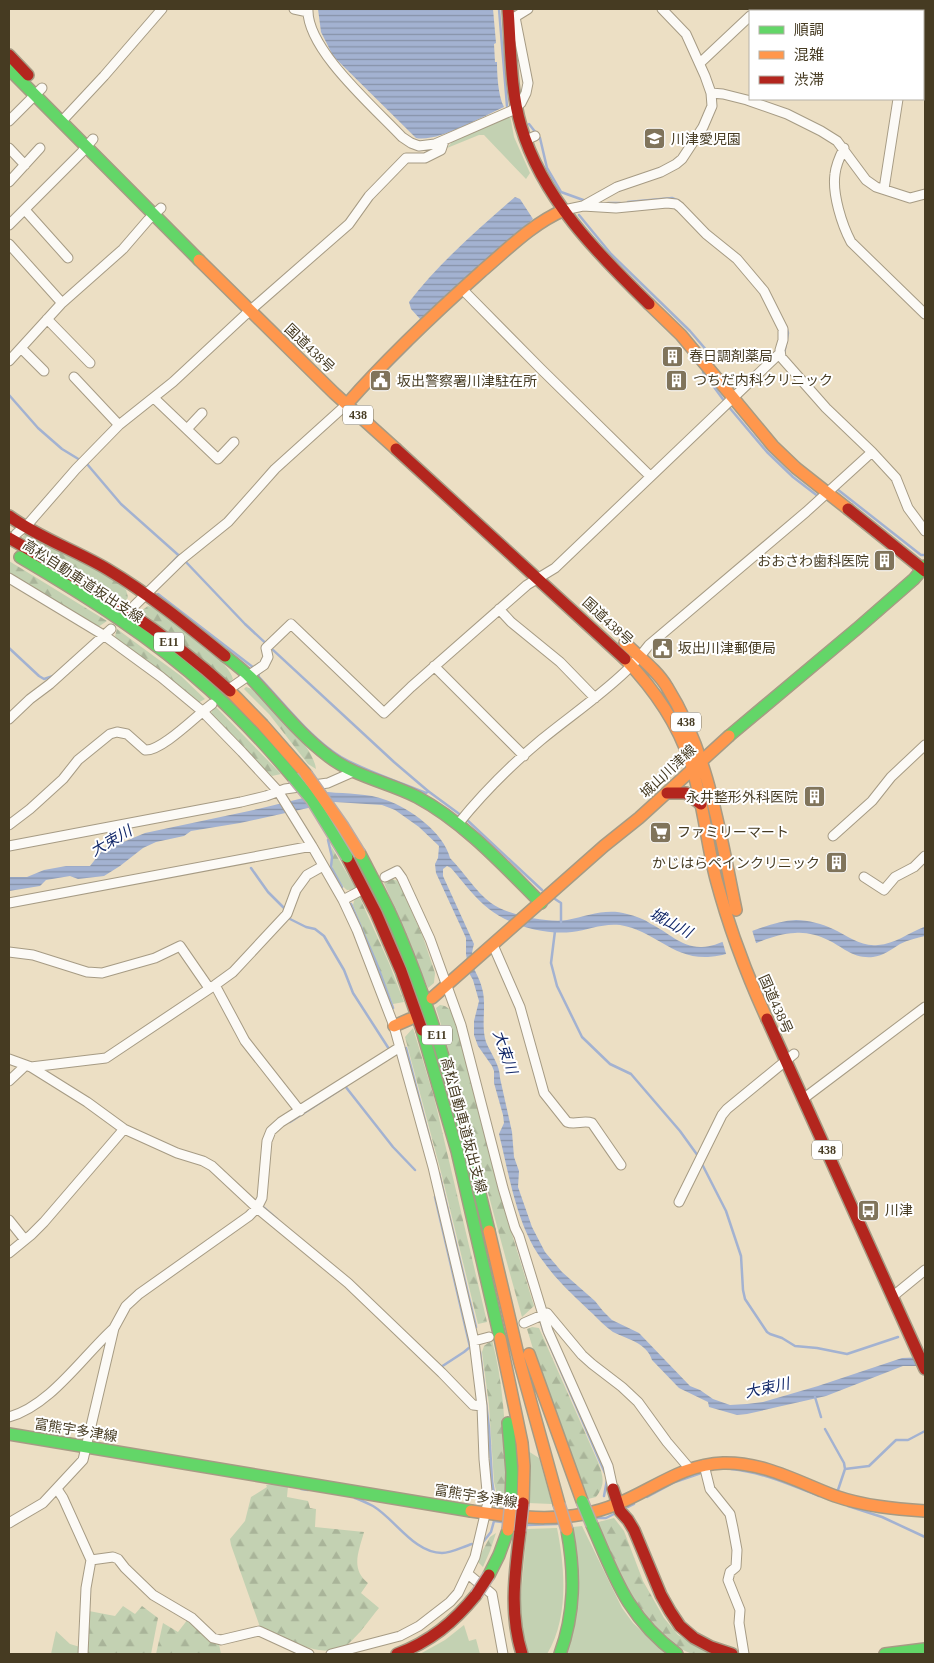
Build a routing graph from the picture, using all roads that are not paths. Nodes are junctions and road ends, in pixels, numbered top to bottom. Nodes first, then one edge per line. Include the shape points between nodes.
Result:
1 (162, 9) edge
2 (294, 9) edge
3 (528, 9) edge
4 (662, 9) edge
5 (308, 10) edge
6 (510, 15) edge
7 (749, 17) edge
8 (9, 55) edge
9 (700, 63) junction
10 (9, 70) edge
11 (38, 92) junction
12 (710, 93) junction
13 (898, 100) edge
14 (517, 107) junction
15 (65, 118) junction
16 (9, 121) edge
17 (444, 141) junction
18 (90, 143) junction
19 (9, 148) edge
20 (40, 148) dead end
21 (844, 148) junction
22 (24, 165) junction
23 (9, 182) edge
24 (884, 189) junction
25 (925, 194) edge
26 (588, 203) junction
27 (24, 210) junction
28 (564, 210) junction
29 (157, 212) junction
30 (9, 225) edge
31 (9, 244) edge
32 (68, 258) dead end
33 (464, 292) junction
34 (62, 303) junction
35 (255, 308) junction
36 (925, 314) edge
37 (47, 319) junction
38 (21, 348) junction
39 (780, 353) junction
40 (9, 361) edge
41 (90, 363) dead end
42 (44, 371) dead end
43 (74, 377) dead end
44 (154, 398) junction
45 (350, 401) junction
46 (729, 402) junction
47 (202, 413) dead end
48 (119, 426) junction
49 (187, 429) junction
50 (234, 442) dead end
51 (872, 452) junction
52 (650, 476) junction
53 (828, 493) junction
54 (9, 516) edge
55 (925, 531) edge
56 (16, 533) edge
57 (9, 551) edge
58 (924, 569) edge
59 (543, 575) junction
60 (9, 578) edge
61 (146, 596) junction
62 (581, 603) dead end
63 (134, 606) dead end
64 (499, 610) junction
65 (108, 632) junction
66 (616, 634) dead end
67 (636, 661) junction
68 (434, 666) junction
69 (249, 676) junction
70 (232, 687) dead end
71 (595, 698) junction
72 (212, 704) dead end
73 (202, 711) junction
74 (9, 719) edge
75 (925, 745) edge
76 (524, 756) junction
77 (702, 760) junction
78 (692, 769) junction
79 (353, 772) junction
80 (279, 793) junction
81 (667, 793) junction
82 (701, 804) junction
83 (462, 820) junction
84 (9, 825) edge
85 (833, 836) dead end
86 (311, 844) junction
87 (9, 846) edge
88 (925, 856) edge
89 (323, 866) junction
90 (864, 877) dead end
91 (385, 878) dead end
92 (358, 892) dead end
93 (343, 900) junction
94 (9, 903) edge
95 (541, 903) junction
96 (738, 935) junction
97 (491, 946) junction
98 (9, 952) edge
99 (449, 984) junction
100 (212, 986) junction
101 (432, 998) dead end
102 (925, 1007) edge
103 (410, 1018) dead end
104 (394, 1026) junction
105 (400, 1047) junction
106 (789, 1057) junction
107 (9, 1059) edge
108 (29, 1066) junction
109 (9, 1081) edge
110 (807, 1096) junction
111 (300, 1111) junction
112 (124, 1129) junction
113 (621, 1165) dead end
114 (679, 1202) dead end
115 (257, 1208) junction
116 (9, 1220) edge
117 (488, 1226) junction
118 (25, 1240) junction
119 (9, 1253) edge
120 (925, 1270) edge
121 (897, 1294) junction
122 (540, 1316) junction
123 (524, 1323) dead end
124 (114, 1328) junction
125 (494, 1337) junction
126 (474, 1341) junction
127 (922, 1345) edge
128 (925, 1369) edge
129 (482, 1406) junction
130 (9, 1417) edge
131 (9, 1434) edge
132 (86, 1446) junction
133 (690, 1469) junction
134 (705, 1469) junction
135 (56, 1489) junction
136 (613, 1489) joint
137 (618, 1504) junction
138 (925, 1511) edge
139 (486, 1513) junction
140 (9, 1515) edge
141 (20, 1516) junction
142 (9, 1524) edge
143 (91, 1560) junction
144 (468, 1574) junction
145 (925, 1649) edge
146 (83, 1654) edge
147 (309, 1654) edge
148 (331, 1654) edge
149 (397, 1654) edge
150 (504, 1654) edge
151 (522, 1654) edge
152 (560, 1654) edge
153 (677, 1654) edge
154 (732, 1654) edge
155 (744, 1654) edge
156 (885, 1654) edge

1 - 15 street
2 - 5 street
3 - 6 street
4 - 9 street via 686,34
5 - 17 street via 316,39 329,60 402,137 420,146
6 - 14 main road
7 - 9 street
8 - 11 main road, 国道438号 / 438
9 - 12 street
10 - 11 main road, 国道438号 / 438
11 - 15 main road, 国道438号 / 438
11 - 16 street
12 - 21 street via 747,100 787,114 821,131
12 - 26 street via 712,106 703,128 682,159 661,172 617,187
13 - 24 street
14 - 17 street
14 - 28 main road via 530,138 532,158
15 - 18 main road, 国道438号 / 438
17 - 35 street via 441,150 425,158 406,158 369,196 349,224
18 - 27 street
18 - 29 main road, 国道438号 / 438
19 - 22 street
20 - 22 street
21 - 24 street via 866,180
21 - 36 street via 834,186 844,229 851,242
22 - 23 street
24 - 25 street via 910,198
26 - 28 street
26 - 39 street via 616,208 667,203 680,207 737,259 764,291 782,329
27 - 30 street
27 - 32 street
28 - 33 main road via 535,225
28 - 46 main road via 612,268 681,335
29 - 34 street via 123,249
29 - 35 main road, 国道438号 / 438
31 - 34 street
33 - 45 main road via 421,326
33 - 52 street
34 - 37 street
35 - 44 street
35 - 45 main road, 国道438号 / 438
37 - 38 street
37 - 41 street
38 - 40 street
38 - 42 street
39 - 46 street
39 - 51 street via 826,408
43 - 48 street
44 - 48 street
44 - 49 street
45 - 59 main road, 国道438号 / 438
45 - 61 street via 275,469 228,522 184,558
46 - 52 street
46 - 53 main road via 796,468
47 - 49 street
48 - 56 street
49 - 50 street via 218,459
51 - 53 street
51 - 55 street via 896,478 908,508
52 - 59 street via 555,568
53 - 58 main road
53 - 67 street via 649,645
54 - 56 main road
56 - 61 main road via 107,569
56 - 117 main road, 高松自動車道坂出支線 / E11, bridge via 180,649 217,680 256,717 306,774 342,825 404,942 435,1028
57 - 125 main road, 高松自動車道坂出支線 / E11, bridge via 90,600 172,658 246,724 312,800 373,904 424,1033 472,1211
58 - 77 main road, 城山川津線
59 - 62 main road, 国道438号 / 438
59 - 64 street via 531,581
59 - 67 main road, 国道438号 / 438
60 - 65 street
61 - 63 street
61 - 69 main road via 188,625
64 - 68 street
64 - 71 street via 560,662
65 - 73 street
65 - 74 street
66 - 67 main road, 国道438号 / 438
67 - 71 street
67 - 77 main road, 国道438号 / 438 via 656,672 667,687 688,725
67 - 78 main road, 国道438号 / 438 via 670,718
68 - 69 street via 384,714 291,624 266,648 268,661
68 - 76 street
69 - 70 street
69 - 79 main road via 312,743
71 - 76 street
72 - 73 street
73 - 80 street
73 - 84 street via 188,725 149,751 127,734 110,734
75 - 85 street via 891,777 872,801
76 - 83 street
77 - 78 main road, 城山川津線
77 - 96 main road, 国道438号 / 438 via 734,903
78 - 81 main road, 城山川津線
78 - 82 main road, 国道438号 / 438
79 - 80 street via 328,782 285,788
79 - 83 main road via 416,797
80 - 86 street
80 - 87 street
81 - 82 main road via 686,793
81 - 95 main road, 城山川津線
82 - 96 main road, 国道438号 / 438 via 716,877
83 - 95 main road via 481,844
86 - 89 street
86 - 94 street
88 - 90 street via 914,867 895,877 884,890
89 - 93 street
89 - 100 street via 307,875 296,890 287,914 233,972
91 - 99 street via 397,871 402,878
92 - 93 street
93 - 104 street
95 - 97 main road, 城山川津線
96 - 106 main road, 国道438号 / 438 via 758,975
97 - 99 main road, 城山川津線
97 - 113 street via 520,1007 544,1093 567,1122 592,1123
98 - 100 street via 33,955 102,974 156,958 180,946
99 - 101 main road, 城山川津線
99 - 122 street
100 - 108 street via 106,1058
100 - 111 street via 245,1041
102 - 110 street
103 - 104 main road
104 - 105 street
105 - 111 street
105 - 126 street
106 - 110 main road, 国道438号 / 438
106 - 114 street via 727,1108
107 - 108 street
108 - 109 street
108 - 112 street
110 - 121 main road, 国道438号 / 438
111 - 115 street via 271,1131 267,1141 264,1187
112 - 115 street via 212,1166
112 - 118 street
115 - 124 street via 139,1294 126,1306
115 - 129 street via 348,1283 472,1405
116 - 118 street
117 - 152 main road, E11, bridge via 526,1386 572,1552 573,1600
117 - 153 main road, bridge via 538,1383 592,1525 630,1608 653,1636
118 - 119 street
120 - 121 street
121 - 127 main road, 国道438号 / 438
122 - 123 street
122 - 133 street via 547,1312 582,1355 638,1402
122 - 136 street via 608,1466
124 - 130 street via 49,1394 25,1412
124 - 132 street
125 - 126 street
125 - 149 main road, bridge via 511,1445 508,1530 489,1575 454,1621 435,1636
125 - 151 main road, bridge via 522,1444 523,1504 513,1593 514,1618
126 - 129 street
127 - 128 main road, 国道438号 / 438
129 - 139 street
131 - 132 main road, 富熊宇多津線
132 - 135 street via 83,1460
132 - 139 main road, 富熊宇多津線
133 - 134 main road, 富熊宇多津線
133 - 137 main road, 富熊宇多津線
134 - 138 main road, 富熊宇多津線 via 740,1462 770,1469 857,1502
134 - 155 street via 710,1489 730,1514 733,1528 736,1567 728,1580 740,1610
135 - 141 street via 43,1503
135 - 143 street
136 - 137 main road
137 - 139 main road, 富熊宇多津線 via 581,1516 552,1519
137 - 154 main road via 638,1540 658,1593 673,1618 697,1639
139 - 144 street
140 - 141 street
141 - 142 street
143 - 146 street via 86,1588
143 - 147 street via 118,1558 153,1595 192,1618 213,1638 221,1640 259,1631
144 - 148 street via 450,1602 419,1626 388,1640
144 - 150 street via 492,1594
145 - 156 main road

